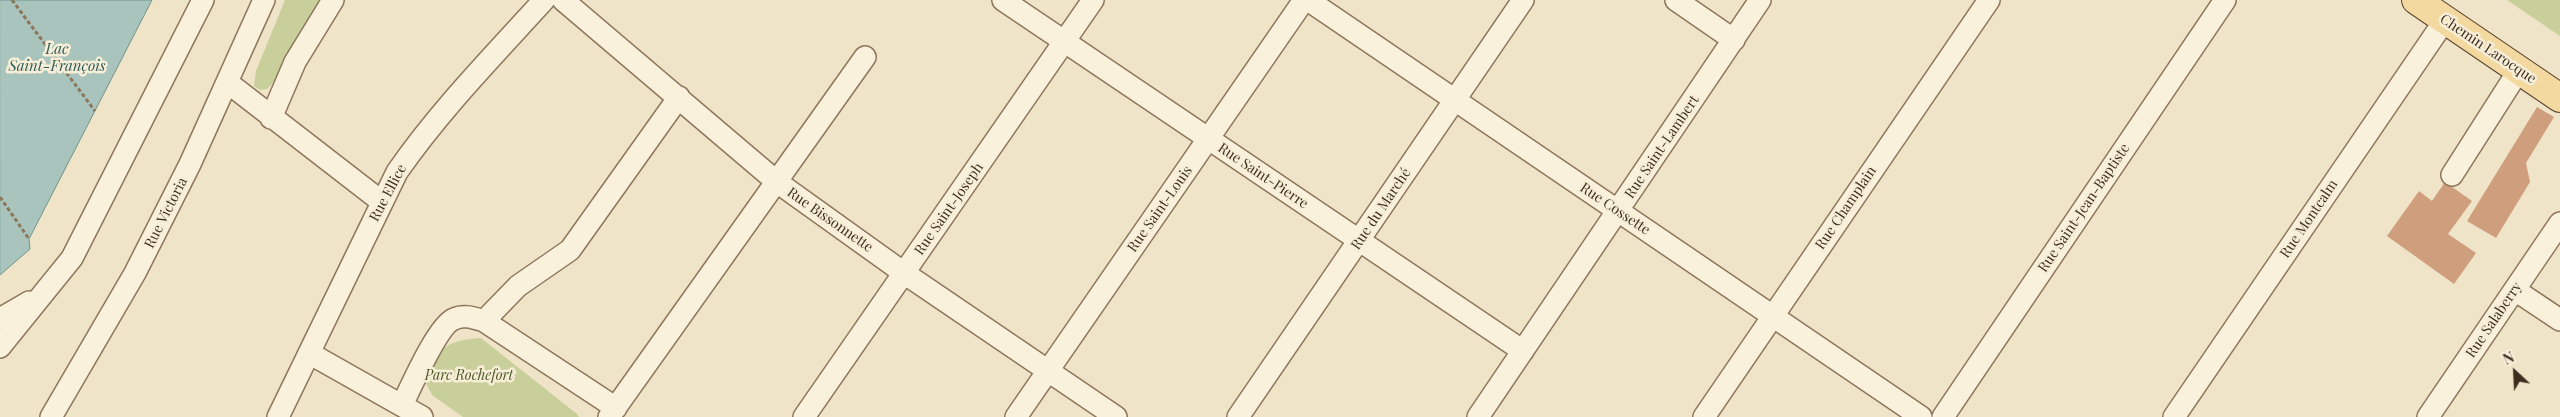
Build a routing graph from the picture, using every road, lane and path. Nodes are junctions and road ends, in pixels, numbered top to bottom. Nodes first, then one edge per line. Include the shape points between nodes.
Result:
1 (12, 0) edge
2 (203, 0) edge
3 (264, 0) edge
4 (333, 0) edge
5 (544, 0) edge
6 (562, 0) edge
7 (1003, 0) edge
8 (1093, 0) edge
9 (1304, 0) edge
10 (1308, 0) edge
11 (1523, 0) edge
12 (1676, 0) edge
13 (1760, 0) edge
14 (1989, 0) edge
15 (2226, 0) edge
16 (2416, 0) edge
17 (2445, 20) junction
18 (1734, 40) junction
19 (1064, 41) junction
20 (865, 57) dead end
21 (2519, 70) junction
22 (227, 82) junction
23 (679, 97) junction
24 (2560, 98) edge
25 (1455, 100) junction
26 (95, 111) dead end
27 (271, 118) junction
28 (1208, 139) junction
29 (2452, 175) dead end
30 (777, 182) junction
31 (0, 197) edge
32 (382, 202) junction
33 (1618, 211) junction
34 (2560, 223) edge
35 (29, 239) dead end
36 (1359, 240) junction
37 (904, 273) junction
38 (2515, 290) junction
39 (40, 296) junction
40 (1773, 316) junction
41 (0, 320) edge
42 (2560, 320) edge
43 (484, 321) junction
44 (0, 347) edge
45 (1523, 351) junction
46 (309, 353) junction
47 (1048, 371) junction
48 (402, 405) junction
49 (613, 412) edge
50 (51, 417) edge
51 (278, 417) edge
52 (422, 417) edge
53 (804, 417) edge
54 (1016, 417) edge
55 (1116, 417) edge
56 (1238, 417) edge
57 (1478, 417) edge
58 (1704, 417) edge
59 (1921, 417) edge
60 (1943, 417) edge
61 (2174, 417) edge
62 (2428, 417) edge

1 - 26 path
2 - 39 street via 72,258
3 - 22 street, Rue Victoria
4 - 27 street via 295,62
5 - 32 street, Rue Ellice via 411,152
6 - 23 street, Rue Bissonnette
7 - 19 street, Rue Saint-Pierre
8 - 19 street, Rue Saint-Joseph
9 - 28 street, Rue Saint-Louis
10 - 25 street, Rue Cossette
11 - 25 street, Rue du Marché
12 - 18 street
13 - 18 street, Rue Saint-Lambert
14 - 40 street, Rue Champlain
15 - 60 street, Rue Saint-Jean-Baptiste
16 - 17 main road, Chemin Larocque
17 - 21 main road, Chemin Larocque
17 - 61 street, Rue Montcalm
18 - 33 street, Rue Saint-Lambert
19 - 28 street, Rue Saint-Pierre
19 - 37 street, Rue Saint-Joseph
20 - 30 street
21 - 24 main road, Chemin Larocque
21 - 29 street
22 - 27 street
22 - 50 street, Rue Victoria via 135,273
23 - 30 street, Rue Bissonnette
23 - 43 street via 570,250 518,286
25 - 33 street, Rue Cossette
25 - 36 street, Rue du Marché
27 - 32 street
28 - 36 street, Rue Saint-Pierre
28 - 47 street, Rue Saint-Louis
30 - 37 street, Rue Bissonnette
30 - 49 street
31 - 35 path
32 - 46 street, Rue Ellice
33 - 40 street, Rue Cossette
33 - 45 street, Rue Saint-Lambert
34 - 38 street, Rue Salaberry
36 - 45 street, Rue Saint-Pierre
36 - 56 street, Rue du Marché
37 - 47 street, Rue Bissonnette
37 - 53 street, Rue Saint-Joseph
38 - 42 street
38 - 62 street, Rue Salaberry
39 - 41 street
39 - 44 street
40 - 58 street, Rue Champlain
40 - 59 street, Rue Cossette
43 - 48 street via 465,316 446,323
43 - 49 street
45 - 57 street, Rue Saint-Lambert
46 - 48 street
46 - 51 street, Rue Ellice
47 - 54 street, Rue Saint-Louis
47 - 55 street, Rue Bissonnette
48 - 52 street

